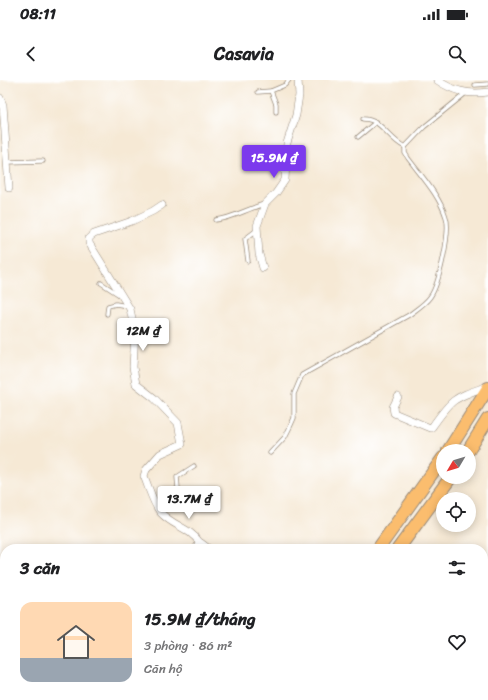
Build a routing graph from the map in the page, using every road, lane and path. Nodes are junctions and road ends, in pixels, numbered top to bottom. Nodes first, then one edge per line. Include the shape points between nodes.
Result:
1 (289, 80) edge
2 (298, 80) edge
3 (436, 80) edge
4 (447, 83) edge
5 (488, 84) edge
6 (475, 86) dead end
7 (271, 91) junction
8 (258, 92) dead end
9 (488, 92) edge
10 (466, 93) junction
11 (0, 98) edge
12 (276, 112) dead end
13 (363, 118) dead end
14 (376, 122) junction
15 (358, 137) dead end
16 (287, 143) junction
17 (405, 147) junction
18 (43, 161) dead end
19 (262, 161) dead end
20 (8, 162) junction
21 (9, 188) dead end
22 (265, 204) junction
23 (162, 205) dead end
24 (216, 220) dead end
25 (257, 230) junction
26 (248, 261) dead end
27 (263, 268) dead end
28 (101, 283) dead end
29 (121, 295) junction
30 (128, 306) junction
31 (107, 314) dead end
32 (488, 387) edge
33 (398, 397) dead end
34 (488, 419) edge
35 (452, 444) edge
36 (472, 444) edge
37 (270, 453) dead end
38 (194, 466) dead end
39 (436, 468) edge
40 (446, 484) edge
41 (158, 509) junction
42 (197, 544) edge
43 (382, 544) edge
44 (402, 544) edge

1 - 7 lane via 285,85
2 - 16 street via 296,115
3 - 4 street
4 - 10 street
5 - 6 lane
7 - 8 lane
7 - 12 lane
9 - 10 street
10 - 17 lane via 424,127
11 - 20 street via 3,105
13 - 14 lane
14 - 15 lane
14 - 17 lane
16 - 19 lane via 275,160
16 - 22 street via 285,180
17 - 37 lane via 405,153 433,191 447,219 445,251 434,290 422,306 302,375 294,394 294,418 285,437
18 - 20 lane
20 - 21 street
22 - 24 lane via 249,208 235,216
22 - 25 street
23 - 29 street via 132,221 90,236 89,243
25 - 26 lane via 246,240
25 - 27 street
28 - 29 lane
29 - 30 street
30 - 31 lane via 112,304 108,306
30 - 41 street via 135,332 133,367 136,384 154,398 179,426 182,444 160,454 145,473
32 - 33 street via 456,398 430,428 394,413 393,407
32 - 35 highway
34 - 36 highway
38 - 41 lane via 177,477 178,488 160,502
39 - 43 highway
40 - 44 highway
41 - 42 street via 167,518 190,532

